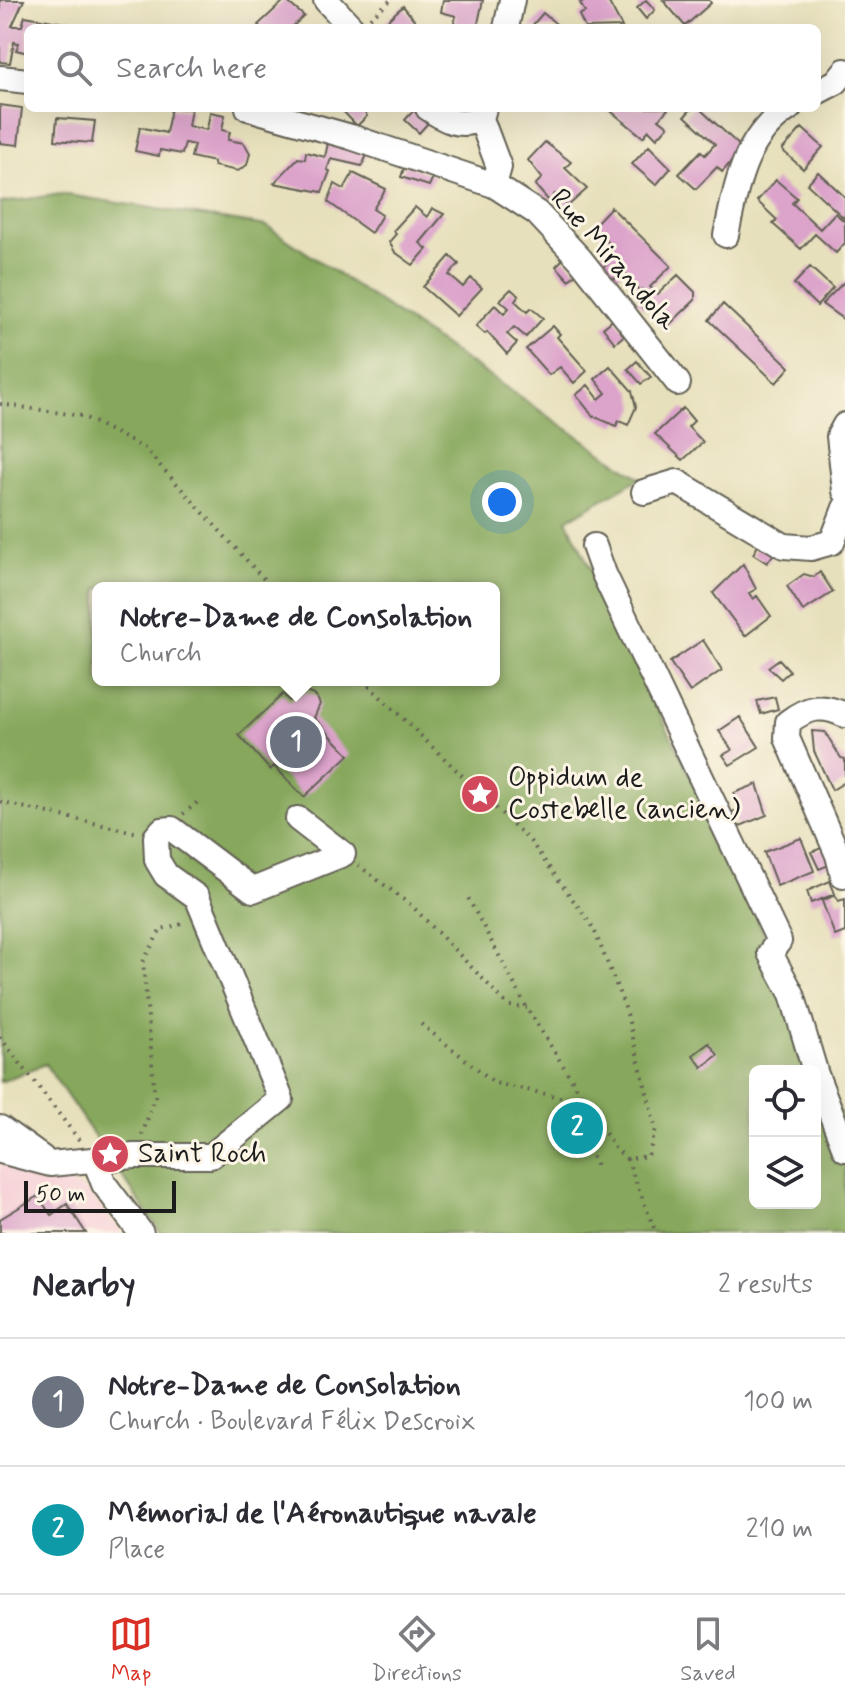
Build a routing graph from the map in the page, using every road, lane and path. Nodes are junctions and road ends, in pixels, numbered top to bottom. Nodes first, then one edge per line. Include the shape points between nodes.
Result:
1 (326, 0) edge
2 (391, 0) edge
3 (512, 0) edge
4 (348, 24) edge
5 (364, 24) edge
6 (507, 24) edge
7 (845, 71) edge
8 (0, 78) edge
9 (24, 81) edge
10 (821, 90) edge
11 (262, 112) edge
12 (434, 112) edge
13 (784, 112) edge
14 (482, 114) edge
15 (494, 185) junction
16 (726, 235) dead end
17 (678, 383) dead end
18 (0, 404) edge
19 (845, 425) edge
20 (845, 491) edge
21 (644, 492) dead end
22 (845, 508) edge
23 (594, 546) dead end
24 (267, 582) edge
25 (369, 686) edge
26 (845, 715) edge
27 (0, 802) edge
28 (298, 819) dead end
29 (156, 837) junction
30 (343, 854) junction
31 (843, 875) edge
32 (466, 894) dead end
33 (195, 921) dead end
34 (527, 1008) junction
35 (421, 1024) dead end
36 (0, 1037) edge
37 (813, 1065) edge
38 (821, 1087) edge
39 (589, 1103) junction
40 (0, 1128) edge
41 (845, 1149) edge
42 (0, 1151) edge
43 (134, 1156) junction
44 (592, 1156) dead end
45 (627, 1159) junction
46 (96, 1163) junction
47 (50, 1164) junction
48 (598, 1168) dead end
49 (141, 1233) edge
50 (656, 1233) edge

1 - 4 street
2 - 5 path
3 - 6 street
7 - 10 street
8 - 9 street
11 - 15 street, Rue Mirandola
12 - 14 street via 467,125
13 - 16 street via 758,134 744,158
14 - 15 street via 499,167
15 - 17 street, Rue Mirandola via 537,213 580,259
18 - 24 path via 82,416 144,448
19 - 20 street via 839,436
21 - 22 street via 677,482 784,546 811,548 832,542
23 - 37 street via 779,941 770,953 792,994
25 - 45 path via 530,841 593,927 626,1010 656,1129 648,1156
26 - 31 street via 819,706 803,711 788,722 787,738
27 - 29 path
28 - 30 street
29 - 30 street via 172,829 253,890
29 - 43 street via 157,860 166,875 197,897 281,1099 211,1156
30 - 34 path via 412,906 509,1006
32 - 34 path
33 - 43 path via 161,929 143,962 155,1096
34 - 39 path
35 - 39 path via 495,1083
36 - 46 path
38 - 41 street
39 - 45 path
40 - 47 street
42 - 47 street
43 - 46 street
44 - 48 path
45 - 50 path
46 - 47 street
46 - 49 street via 104,1184

